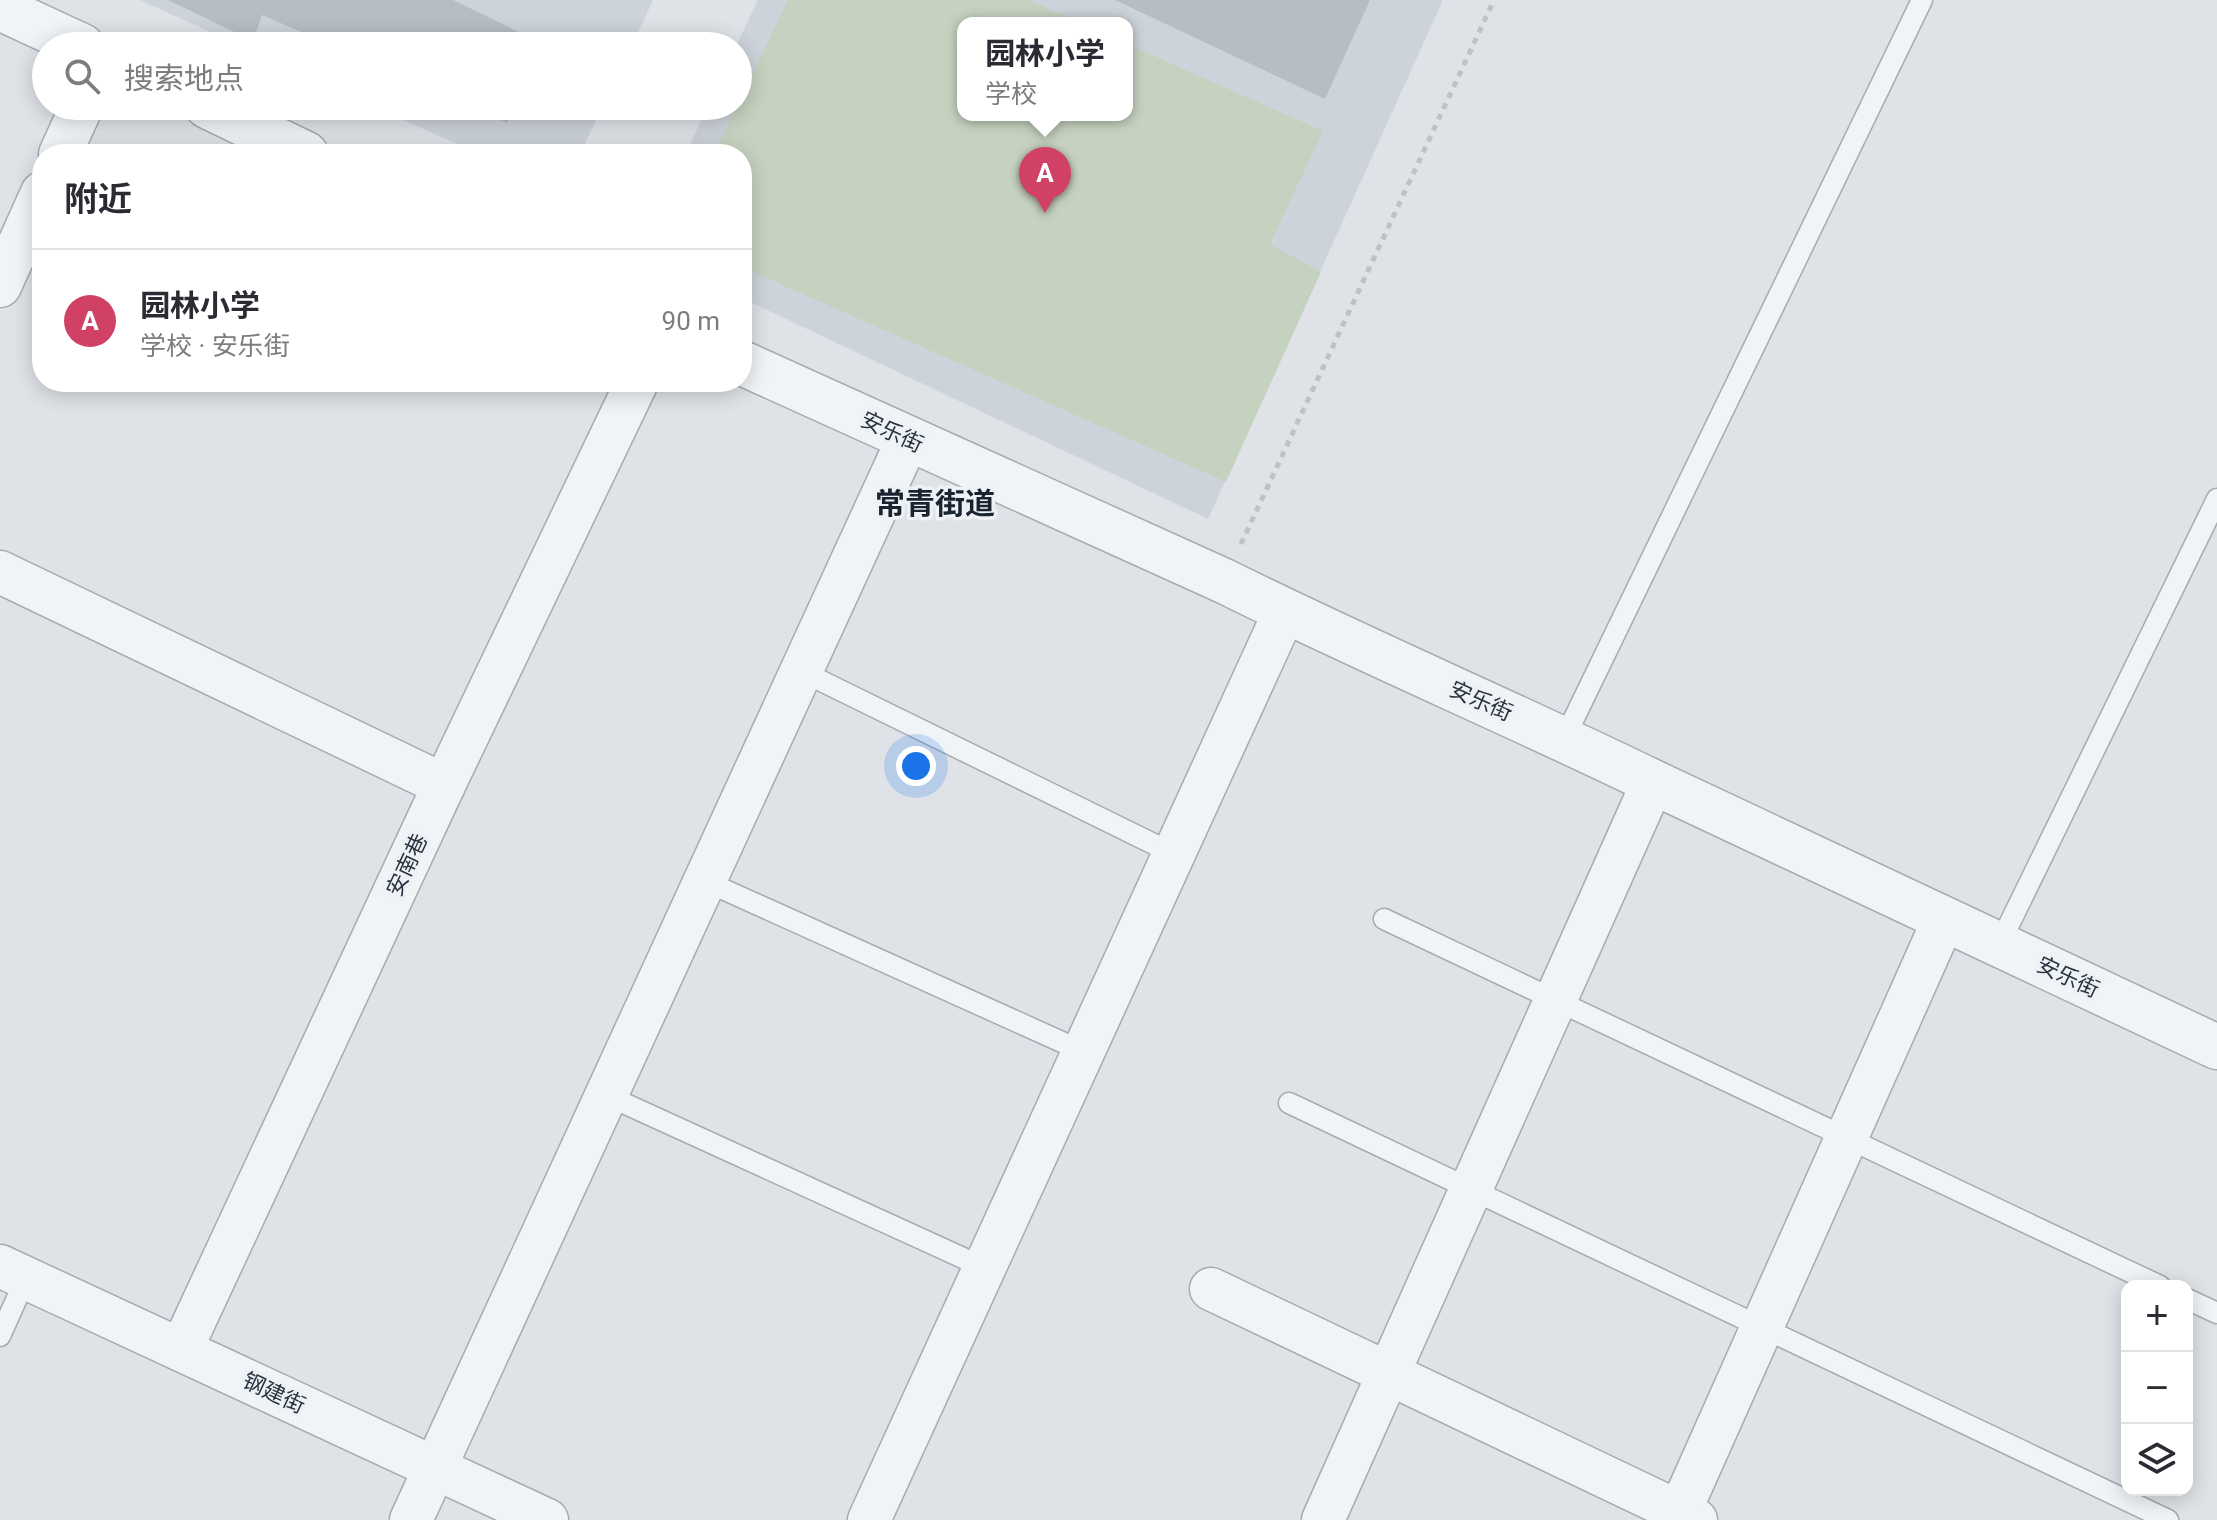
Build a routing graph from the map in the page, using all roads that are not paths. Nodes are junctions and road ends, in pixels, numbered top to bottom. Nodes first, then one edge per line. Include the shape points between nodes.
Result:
1 (1922, 0) edge
2 (0, 8) edge
3 (52, 32) edge
4 (76, 120) edge
5 (236, 120) edge
6 (65, 144) edge
7 (285, 144) edge
8 (32, 215) edge
9 (0, 286) edge
10 (752, 368) edge
11 (632, 392) edge
12 (908, 439) junction
13 (2217, 499) edge
14 (0, 572) edge
15 (1285, 611) junction
16 (801, 671) junction
17 (1564, 739) junction
18 (1653, 782) junction
19 (444, 785) junction
20 (1174, 854) junction
21 (705, 881) junction
22 (1384, 919) dead end
23 (1944, 919) junction
24 (1999, 945) junction
25 (1556, 1000) junction
26 (2217, 1047) edge
27 (1084, 1052) junction
28 (606, 1095) junction
29 (1289, 1103) dead end
30 (1846, 1138) junction
31 (1471, 1190) junction
32 (985, 1268) junction
33 (13, 1272) edge
34 (2147, 1280) edge
35 (1211, 1289) dead end
36 (2193, 1302) edge
37 (2217, 1313) edge
38 (1762, 1328) junction
39 (0, 1336) edge
40 (181, 1350) junction
41 (1389, 1374) junction
42 (435, 1469) junction
43 (1684, 1517) edge
44 (411, 1520) edge
45 (547, 1520) edge
46 (869, 1520) edge
47 (1323, 1520) edge
48 (2168, 1520) edge

1 - 17 lane
2 - 3 street
4 - 6 street
5 - 7 street
8 - 9 street
10 - 12 street, 安乐街
11 - 19 street, 安南巷
12 - 15 street, 安乐街
12 - 16 street
13 - 24 lane
14 - 19 street
15 - 17 street, 安乐街
15 - 20 street
16 - 20 lane
16 - 21 street
17 - 18 street, 安乐街
18 - 23 street, 安乐街
18 - 25 street
19 - 40 street, 安南巷
20 - 27 street
21 - 27 lane
21 - 28 street
22 - 25 lane
23 - 24 street, 安乐街
23 - 30 street
24 - 26 street, 安乐街
25 - 30 lane
25 - 31 street
27 - 32 street
28 - 32 lane
28 - 42 street
29 - 31 lane
30 - 34 lane
30 - 38 street
31 - 38 lane
31 - 41 street
32 - 46 street
33 - 39 lane
33 - 40 street, 钢建街
35 - 41 street
36 - 37 lane
38 - 43 street
38 - 48 lane
40 - 42 street, 钢建街
41 - 43 street
41 - 47 street
42 - 44 street
42 - 45 street, 钢建街

